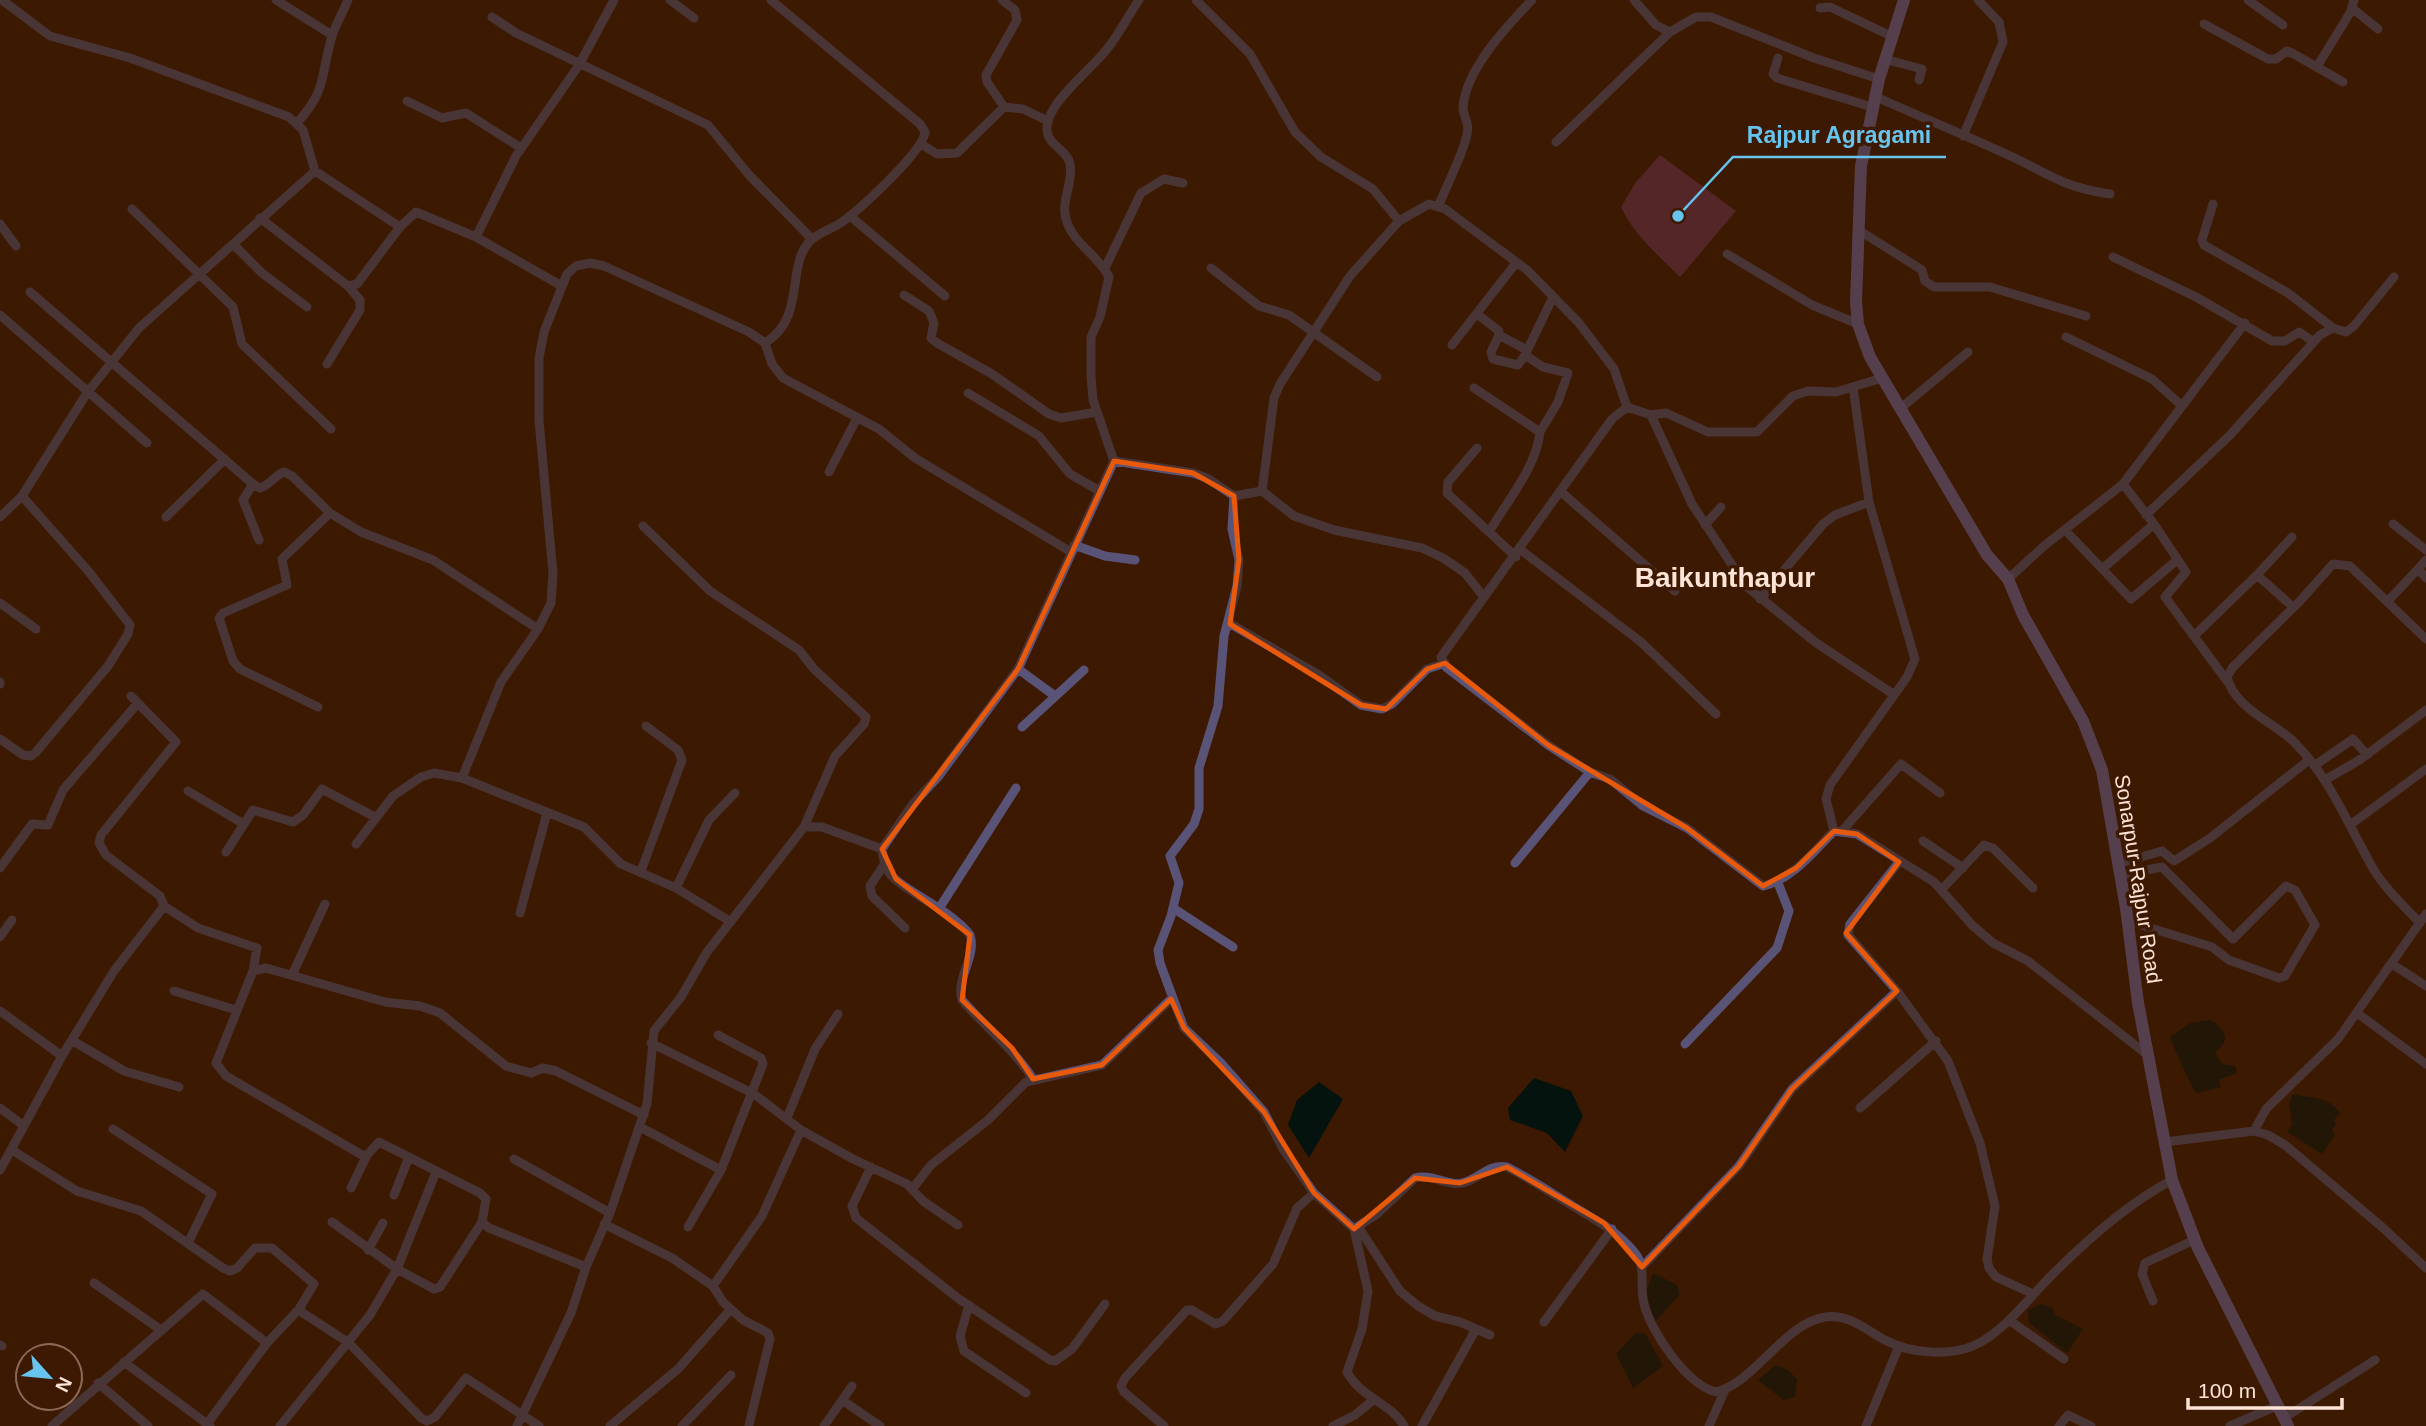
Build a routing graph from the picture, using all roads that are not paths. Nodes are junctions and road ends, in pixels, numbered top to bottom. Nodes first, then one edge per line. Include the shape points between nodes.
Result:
1 (2, 0) edge
2 (276, 0) edge
3 (348, 0) edge
4 (614, 0) edge
5 (670, 0) edge
6 (771, 0) edge
7 (1002, 0) edge
8 (1139, 0) edge
9 (1196, 0) edge
10 (1532, 0) edge
11 (1634, 0) edge
12 (1904, 0) edge
13 (1978, 0) edge
14 (2248, 0) edge
15 (2353, 4) edge
16 (1820, 8) dead end
17 (492, 17) dead end
18 (694, 18) dead end
19 (2204, 23) dead end
20 (2283, 25) dead end
21 (2378, 29) dead end
22 (1670, 32) junction
23 (332, 34) junction
24 (1891, 36) junction
25 (1778, 58) dead end
26 (1884, 59) junction
27 (579, 65) junction
28 (2318, 65) junction
29 (1878, 79) junction
30 (1919, 80) dead end
31 (2343, 82) dead end
32 (407, 101) dead end
33 (1873, 102) junction
34 (1004, 107) junction
35 (1048, 121) junction
36 (297, 123) junction
37 (1963, 136) junction
38 (1556, 142) dead end
39 (921, 144) junction
40 (521, 148) junction
41 (315, 170) junction
42 (1183, 183) dead end
43 (2110, 194) dead end
44 (2213, 204) dead end
45 (1438, 206) junction
46 (132, 209) dead end
47 (850, 216) junction
48 (260, 218) junction
49 (1399, 221) junction
50 (0, 224) edge
51 (400, 227) junction
52 (1860, 231) junction
53 (476, 237) junction
54 (812, 239) junction
55 (233, 244) junction
56 (16, 246) dead end
57 (1727, 254) dead end
58 (2113, 257) dead end
59 (1516, 263) junction
60 (1105, 268) junction
61 (1212, 268) dead end
62 (200, 273) junction
63 (2394, 277) dead end
64 (560, 285) junction
65 (348, 286) junction
66 (30, 292) dead end
67 (904, 295) dead end
68 (945, 296) dead end
69 (1553, 297) junction
70 (307, 307) dead end
71 (1476, 314) junction
72 (0, 315) edge
73 (2086, 316) dead end
74 (2245, 323) junction
75 (1858, 324) junction
76 (2333, 328) junction
77 (1314, 332) junction
78 (1499, 335) junction
79 (2066, 337) dead end
80 (2314, 342) junction
81 (765, 344) junction
82 (1452, 345) dead end
83 (1526, 352) junction
84 (1968, 352) dead end
85 (112, 362) junction
86 (327, 364) dead end
87 (1377, 377) dead end
88 (1882, 378) junction
89 (1853, 387) junction
90 (1474, 388) dead end
91 (87, 393) junction
92 (968, 393) dead end
93 (2181, 405) junction
94 (1626, 407) junction
95 (1901, 408) junction
96 (1097, 412) junction
97 (1651, 415) junction
98 (857, 418) junction
99 (331, 429) dead end
100 (1540, 432) junction
101 (147, 443) dead end
102 (1477, 449) dead end
103 (225, 459) junction
104 (1114, 461) junction
105 (829, 472) dead end
106 (253, 484) junction
107 (2123, 484) junction
108 (1098, 490) junction
109 (1262, 491) junction
110 (1560, 491) junction
111 (22, 496) junction
112 (1234, 496) junction
113 (1869, 502) junction
114 (1721, 507) dead end
115 (330, 513) junction
116 (2147, 516) junction
117 (0, 517) edge
118 (166, 517) dead end
119 (2154, 524) junction
120 (2393, 524) dead end
121 (1705, 525) junction
122 (643, 526) dead end
123 (2066, 530) junction
124 (1489, 532) junction
125 (2292, 537) dead end
126 (259, 541) dead end
127 (1073, 549) junction
128 (2426, 550) edge
129 (1519, 553) junction
130 (1135, 560) dead end
131 (2177, 560) junction
132 (2426, 560) edge
133 (2102, 569) junction
134 (2418, 569) junction
135 (2257, 575) junction
136 (2426, 578) edge
137 (2008, 579) junction
138 (1675, 591) dead end
139 (1483, 596) junction
140 (1760, 599) junction
141 (2389, 600) junction
142 (0, 603) edge
143 (2293, 607) junction
144 (1229, 623) junction
145 (36, 629) dead end
146 (538, 629) junction
147 (2195, 635) junction
148 (2426, 639) edge
149 (1444, 663) junction
150 (1018, 669) junction
151 (1084, 670) dead end
152 (2229, 684) junction
153 (1893, 694) junction
154 (1055, 696) junction
155 (318, 707) dead end
156 (2426, 710) edge
157 (1716, 714) dead end
158 (646, 726) dead end
159 (1022, 727) dead end
160 (0, 739) edge
161 (2367, 755) junction
162 (2311, 763) junction
163 (2426, 769) edge
164 (1590, 772) junction
165 (462, 778) junction
166 (2325, 780) junction
167 (1016, 788) dead end
168 (188, 791) dead end
169 (735, 793) dead end
170 (1940, 793) dead end
171 (547, 813) junction
172 (375, 817) junction
173 (242, 823) junction
174 (2350, 825) junction
175 (804, 827) junction
176 (1838, 831) junction
177 (1923, 841) dead end
178 (356, 844) dead end
179 (882, 849) junction
180 (226, 852) dead end
181 (1899, 862) junction
182 (885, 863) junction
183 (1515, 863) dead end
184 (1963, 867) junction
185 (0, 868) edge
186 (2118, 870) junction
187 (641, 871) junction
188 (1778, 883) junction
189 (676, 888) junction
190 (2033, 888) dead end
191 (1942, 889) junction
192 (325, 904) dead end
193 (164, 906) junction
194 (940, 907) junction
195 (1173, 908) junction
196 (520, 913) dead end
197 (2426, 914) edge
198 (12, 920) dead end
199 (2128, 921) junction
200 (731, 922) junction
201 (2420, 923) junction
202 (905, 928) dead end
203 (0, 937) edge
204 (1233, 947) dead end
205 (2392, 964) junction
206 (253, 971) junction
207 (293, 973) junction
208 (2426, 986) edge
209 (174, 991) dead end
210 (1897, 991) junction
211 (1171, 999) junction
212 (236, 1010) junction
213 (0, 1011) edge
214 (2357, 1013) junction
215 (838, 1014) dead end
216 (718, 1035) dead end
217 (73, 1041) junction
218 (1936, 1041) junction
219 (651, 1043) junction
220 (1685, 1044) dead end
221 (62, 1056) junction
222 (2149, 1056) junction
223 (2426, 1065) edge
224 (1033, 1079) junction
225 (179, 1087) dead end
226 (754, 1094) junction
227 (0, 1108) edge
228 (1860, 1108) dead end
229 (644, 1115) junction
230 (787, 1118) junction
231 (24, 1126) junction
232 (640, 1127) junction
233 (113, 1129) dead end
234 (801, 1130) junction
235 (2254, 1131) junction
236 (2165, 1142) junction
237 (12, 1150) junction
238 (367, 1155) junction
239 (409, 1157) junction
240 (513, 1159) dead end
241 (871, 1167) junction
242 (0, 1170) edge
243 (721, 1170) junction
244 (436, 1172) junction
245 (2172, 1180) junction
246 (351, 1188) dead end
247 (913, 1188) junction
248 (1314, 1193) junction
249 (394, 1195) dead end
250 (610, 1213) junction
251 (332, 1222) dead end
252 (482, 1222) junction
253 (383, 1223) dead end
254 (604, 1224) junction
255 (958, 1225) dead end
256 (688, 1227) dead end
257 (1357, 1229) junction
258 (1612, 1229) junction
259 (2194, 1240) junction
260 (188, 1242) junction
261 (368, 1250) junction
262 (586, 1267) junction
263 (1642, 1267) junction
264 (2426, 1268) edge
265 (397, 1269) junction
266 (94, 1283) dead end
267 (713, 1286) junction
268 (2033, 1293) junction
269 (2153, 1301) dead end
270 (1105, 1304) dead end
271 (969, 1305) junction
272 (299, 1309) junction
273 (731, 1309) junction
274 (2009, 1320) junction
275 (1544, 1322) dead end
276 (1476, 1329) junction
277 (161, 1330) junction
278 (1490, 1335) dead end
279 (267, 1343) junction
280 (349, 1343) junction
281 (1899, 1346) junction
282 (2064, 1359) dead end
283 (2375, 1360) dead end
284 (124, 1362) junction
285 (731, 1375) dead end
286 (98, 1383) junction
287 (852, 1386) dead end
288 (1725, 1390) junction
289 (1026, 1393) dead end
290 (842, 1400) junction
291 (1372, 1401) junction
292 (2279, 1405) junction
293 (524, 1414) junction
294 (2286, 1422) edge
295 (209, 1425) edge
296 (52, 1426) edge
297 (148, 1426) edge
298 (280, 1426) edge
299 (517, 1426) edge
300 (538, 1426) edge
301 (610, 1426) edge
302 (682, 1426) edge
303 (748, 1426) edge
304 (755, 1426) edge
305 (824, 1426) edge
306 (880, 1426) edge
307 (1164, 1426) edge
308 (1333, 1426) edge
309 (1404, 1426) edge
310 (1422, 1426) edge
311 (1709, 1426) edge
312 (1866, 1426) edge
313 (2059, 1426) edge
314 (2091, 1426) edge
315 (2230, 1426) edge

1 - 36 street via 50,36 142,62 279,111
2 - 23 street
3 - 23 street
4 - 27 street
5 - 18 street
6 - 39 street via 920,124 925,132
7 - 34 street via 1015,10 1017,20 986,75
8 - 35 street via 1107,49 1067,92
9 - 49 street via 1250,54 1295,132 1321,157 1373,189
10 - 45 street via 1488,49 1467,94 1465,142
11 - 22 street via 1656,25
12 - 24 main road, Sonarpur-Rajpur Road
13 - 37 street via 1999,22 2003,43
14 - 20 street
15 - 21 street
15 - 28 street
16 - 24 street via 1830,7
17 - 27 street
19 - 28 street via 2268,58 2276,59 2287,51
22 - 29 street via 1696,17 1711,17
22 - 38 street
23 - 36 street via 320,91
24 - 26 main road, Sonarpur-Rajpur Road
25 - 33 street via 1773,74 1777,78
26 - 29 main road, Sonarpur-Rajpur Road
26 - 30 street via 1917,65 1922,69
27 - 40 street
27 - 54 street via 708,125
28 - 31 street
29 - 33 main road, Sonarpur-Rajpur Road
32 - 40 street via 442,118 466,113
33 - 37 street
33 - 52 main road, Sonarpur-Rajpur Road via 1861,166
34 - 35 street via 1023,109
34 - 39 street via 957,153 937,154
35 - 60 street via 1053,145 1065,153 1070,164 1067,223
36 - 41 street via 308,141
37 - 43 street via 2056,181
39 - 47 street
40 - 53 street
41 - 48 street
41 - 51 street
42 - 60 street via 1164,179 1141,193
44 - 76 street via 2204,245 2288,293
45 - 49 street via 1429,204
45 - 59 street
46 - 62 street
47 - 54 street
47 - 68 street
48 - 55 street
48 - 65 street
49 - 77 street via 1350,276
50 - 56 street
51 - 53 street via 416,212
51 - 65 street via 357,284
52 - 73 street via 1922,270 1925,281 1934,287 1990,287
52 - 75 main road, Sonarpur-Rajpur Road
53 - 64 street
54 - 81 street via 800,260 792,307
55 - 62 street
55 - 70 street
57 - 75 street via 1812,305
58 - 74 street
59 - 69 street
59 - 71 street
60 - 96 street via 1107,294 1091,337
61 - 77 street via 1259,306 1279,309
62 - 85 street via 139,328
62 - 99 street via 233,307 242,344
63 - 76 street via 2354,326 2346,332
64 - 81 street via 576,266 604,266 737,325
64 - 146 street via 539,358 539,421 553,573 551,603
65 - 86 street via 360,300 360,310
66 - 85 street
67 - 96 street via 929,311 934,323 931,338 937,343 1049,414 1061,418
69 - 83 street
69 - 94 street via 1614,369
71 - 78 street
71 - 82 street
72 - 91 street
74 - 80 street via 2272,341 2286,341 2299,332
74 - 93 street
75 - 88 main road, Sonarpur-Rajpur Road
76 - 80 street
77 - 87 street
77 - 109 street via 1274,398
78 - 83 street
78 - 83 street via 1491,352 1493,359 1518,365
79 - 93 street via 2152,379
80 - 116 street via 2230,435
81 - 98 street via 783,378
83 - 100 street via 1543,367 1568,373
84 - 95 street
85 - 91 street
85 - 103 street
88 - 89 street
88 - 95 main road, Sonarpur-Rajpur Road
89 - 97 street via 1793,396 1757,432 1708,432 1666,413
89 - 113 street
90 - 100 street
91 - 101 street
91 - 111 street
92 - 108 street via 1039,436 1070,474
93 - 107 street
94 - 97 street
94 - 110 street via 1612,419
95 - 137 main road, Sonarpur-Rajpur Road via 1987,555
96 - 104 street
97 - 121 street
98 - 105 street
98 - 127 street via 915,458
100 - 124 street via 1527,466
102 - 124 street via 1445,489
103 - 106 street
103 - 118 street
104 - 108 street
104 - 112 street via 1193,473
106 - 115 street via 267,486 284,472
106 - 126 street via 243,500
107 - 116 street
107 - 123 street
108 - 127 street
109 - 112 street
109 - 139 street via 1294,516 1334,530 1422,548 1465,573
110 - 129 street
110 - 138 street
111 - 117 street
111 - 160 street via 130,625 108,666 36,752 23,755
112 - 144 street via 1232,529 1239,560
113 - 140 street via 1823,524
113 - 153 street via 1915,659
114 - 121 street
115 - 146 street via 361,531 433,560
115 - 155 street via 282,559 287,585 219,618 240,669
116 - 119 street
119 - 131 street
119 - 133 street
120 - 128 street
121 - 140 street via 1734,571
122 - 175 street via 710,591 799,650 866,717 835,756
123 - 133 street
123 - 137 street
124 - 129 street
125 - 135 street
127 - 130 street
127 - 150 street
129 - 139 street
129 - 157 street via 1641,642
131 - 133 street via 2131,599
131 - 147 street via 2186,572 2165,597
132 - 134 street
134 - 136 street
134 - 141 street
135 - 143 street
135 - 147 street
137 - 186 main road, Sonarpur-Rajpur Road via 2023,615 2083,721 2102,770
139 - 149 street via 1478,610 1441,657
140 - 153 street
141 - 143 street via 2341,563 2333,564
141 - 148 street
142 - 145 street
143 - 152 street via 2233,667 2227,677
144 - 149 street via 1361,705 1382,709 1427,669
144 - 195 street via 1218,706 1199,768 1199,809 1194,824 1170,856 1178,883
146 - 165 street via 501,682
147 - 152 street
149 - 164 street
150 - 154 street
150 - 179 street
151 - 154 street
152 - 162 street
153 - 176 street via 1830,785 1826,799
154 - 159 street
156 - 161 street
158 - 187 street via 678,750 682,760
161 - 162 street via 2353,738
161 - 166 street
162 - 166 street
162 - 186 street via 2174,861 2162,850
163 - 174 street
164 - 183 street
164 - 188 street via 1610,779 1643,806 1687,828 1763,887
165 - 171 street
165 - 172 street via 434,773 421,777 393,796
166 - 174 street
167 - 194 street
168 - 173 street
169 - 189 street via 709,820
170 - 176 street via 1901,764
171 - 187 street via 584,827 613,859
171 - 196 street
172 - 173 street via 322,789 298,820 253,810
172 - 178 street
173 - 180 street
174 - 201 street via 2385,887
175 - 179 street via 822,827
175 - 200 street
176 - 181 street via 1857,834
176 - 188 street
177 - 184 street
179 - 182 street
181 - 191 street
181 - 210 street via 1848,930 1851,942
182 - 194 street via 896,879
182 - 202 street via 870,886 872,896
184 - 190 street via 1989,845
184 - 191 street
185 - 193 street via 32,824 48,825 63,790 134,699 176,742 99,843 106,855 160,896
186 - 199 main road, Sonarpur-Rajpur Road
186 - 199 street via 2162,867 2233,939 2286,886 2295,890 2315,925 2285,976 2279,978 2229,960 2212,947
187 - 189 street
188 - 220 street via 1789,911 1777,948
189 - 200 street
191 - 222 street via 1993,943 2028,961
192 - 207 street
193 - 206 street via 198,928 257,948
193 - 217 street via 114,971
194 - 224 street via 967,930 972,942 960,991 962,1000 1012,1048
195 - 204 street
195 - 211 street via 1158,950
197 - 201 street
198 - 203 street
199 - 222 main road, Sonarpur-Rajpur Road
200 - 219 street via 654,1031
201 - 205 street
205 - 208 street
205 - 214 street
206 - 207 street via 266,968
206 - 212 street
207 - 229 street via 385,1002 440,1013 506,1066 531,1073 543,1068 556,1071
209 - 212 street
210 - 218 street
210 - 263 street via 1792,1089 1739,1166
211 - 224 street via 1102,1065
211 - 248 street via 1184,1028 1264,1112
212 - 238 street via 216,1063 219,1070 351,1150
213 - 221 street
214 - 223 street
214 - 235 street via 2322,1057 2266,1109
215 - 230 street via 815,1049
216 - 226 street via 761,1058
217 - 221 street
217 - 225 street via 124,1071
218 - 228 street
218 - 268 street via 1980,1143 1994,1206 1989,1268 1996,1277
219 - 226 street
219 - 229 street
221 - 231 street
222 - 236 main road, Sonarpur-Rajpur Road
224 - 247 street via 931,1165
226 - 230 street
226 - 243 street
227 - 231 street
229 - 232 street
230 - 234 street
231 - 237 street
232 - 243 street
232 - 250 street
233 - 260 street via 212,1194
234 - 241 street
234 - 267 street via 762,1216
235 - 236 street
235 - 264 street via 2285,1145
236 - 245 main road, Sonarpur-Rajpur Road
237 - 242 street
237 - 260 street via 76,1191 141,1211
238 - 239 street via 379,1142
238 - 246 street
239 - 244 street
239 - 249 street
240 - 250 street
241 - 247 street
241 - 271 street via 852,1213
243 - 256 street
244 - 252 street via 486,1199
244 - 265 street
245 - 259 main road, Sonarpur-Rajpur Road
245 - 268 street via 2141,1196
247 - 255 street via 923,1201
248 - 257 street
248 - 307 street via 1297,1208 1273,1264 1223,1321 1215,1324 1187,1310 1125,1378 1124,1392
250 - 254 street
251 - 261 street
252 - 262 street
252 - 265 street via 440,1287 428,1287
253 - 261 street
254 - 262 street
254 - 267 street via 672,1258
257 - 258 street via 1415,1178 1466,1182 1498,1166 1515,1171
257 - 276 street via 1409,1299 1435,1317
257 - 291 street via 1368,1291 1362,1329 1347,1371
258 - 263 street
258 - 275 street
259 - 269 street via 2145,1263 2142,1274
259 - 292 main road, Sonarpur-Rajpur Road
260 - 272 street via 230,1271 255,1248 272,1248 314,1284
261 - 265 street
262 - 293 street via 572,1313
263 - 288 street via 1644,1305 1661,1339 1697,1382 1710,1391
265 - 280 street
266 - 277 street
267 - 273 street
268 - 274 street
270 - 271 street via 1072,1349 1055,1361
271 - 289 street via 960,1336 964,1351
272 - 279 street
272 - 280 street
273 - 301 street via 678,1369
273 - 303 street via 768,1333 770,1339
274 - 281 street via 1980,1343 1963,1349
274 - 282 street
276 - 278 street
276 - 310 street
277 - 279 street via 202,1294
277 - 284 street
279 - 295 street
280 - 293 street via 427,1421 466,1378
280 - 298 street
281 - 288 street via 1846,1319 1825,1317 1788,1339
281 - 312 street
283 - 294 street
284 - 286 street
284 - 295 street
285 - 302 street
286 - 296 street
286 - 297 street
287 - 290 street
288 - 311 street
290 - 305 street
290 - 306 street
291 - 308 street
291 - 309 street
292 - 294 main road, Sonarpur-Rajpur Road
292 - 315 street
293 - 299 street
293 - 300 street
303 - 304 street
313 - 314 street via 2068,1415

